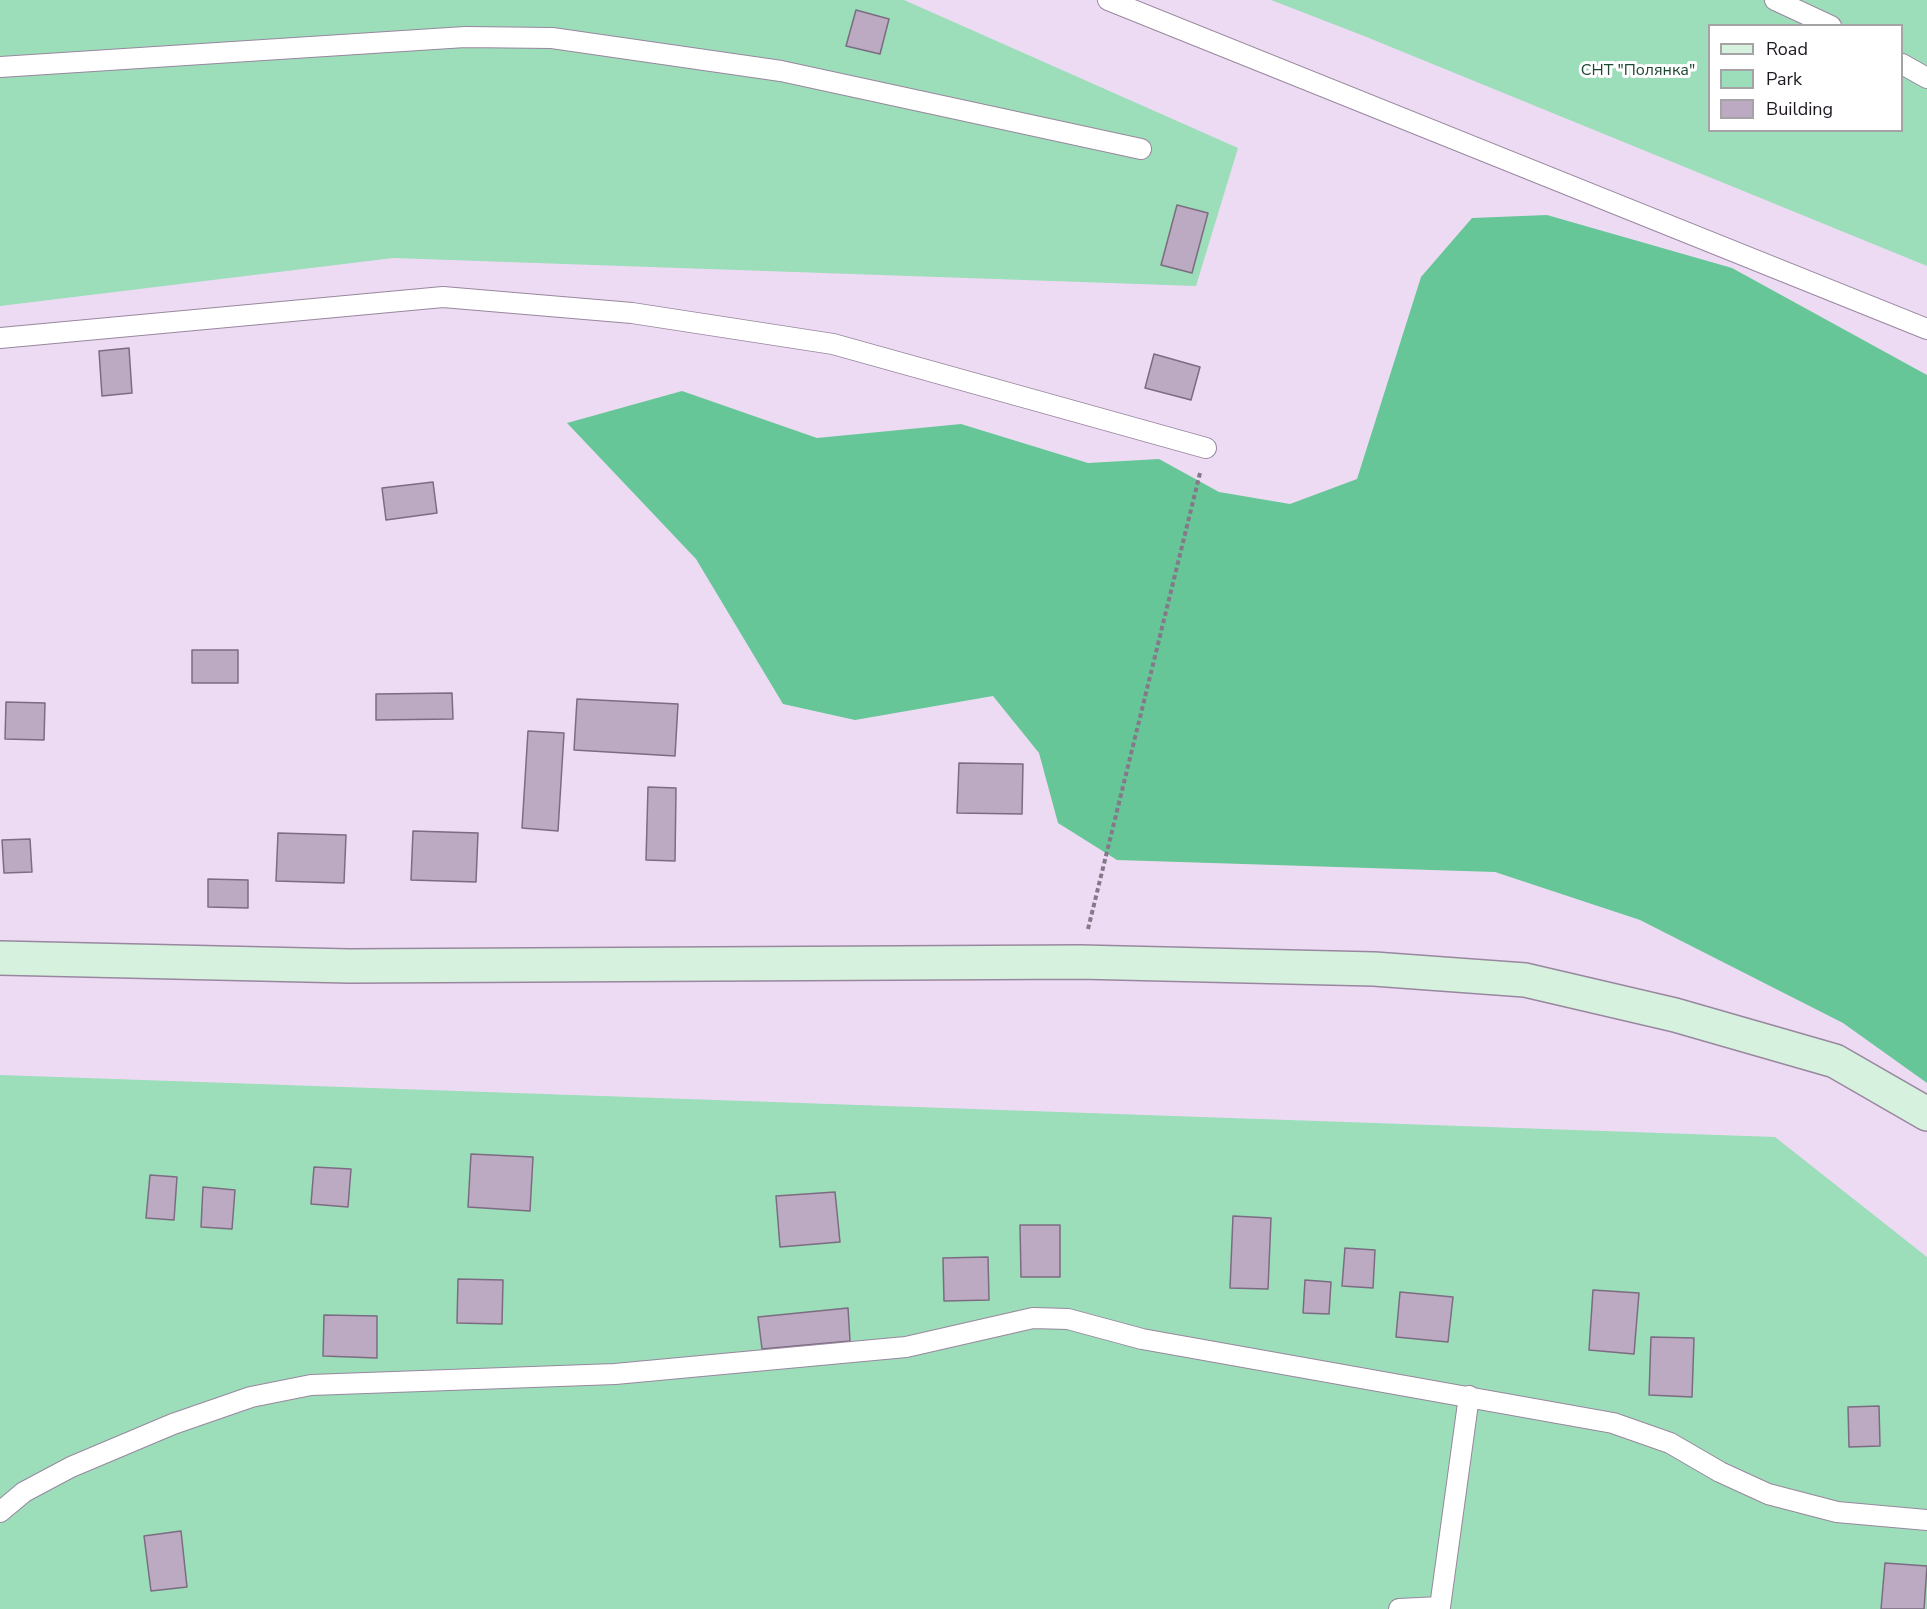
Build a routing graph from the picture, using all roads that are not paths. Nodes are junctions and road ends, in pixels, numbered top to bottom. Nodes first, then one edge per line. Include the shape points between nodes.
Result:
1 (1108, 0) edge
2 (1775, 0) edge
3 (1827, 24) edge
4 (1903, 65) edge
5 (0, 67) edge
6 (1927, 78) edge
7 (1141, 149) dead end
8 (1927, 329) edge
9 (0, 338) edge
10 (1206, 448) road end
11 (0, 958) edge
12 (1927, 1114) edge
13 (1469, 1396) junction
14 (0, 1512) edge
15 (1927, 1520) edge
16 (1399, 1609) edge

1 - 8 lane
2 - 3 lane
4 - 6 lane
5 - 7 lane via 465,37 552,38 781,71
9 - 10 lane via 444,297 632,313 833,344
11 - 12 street via 349,966 1080,962 1374,969 1525,980 1675,1015 1835,1061
13 - 14 lane via 1142,1339 1068,1319 1033,1318 906,1347 615,1374 311,1385 251,1396 71,1467 24,1492
13 - 15 lane via 1613,1423 1670,1443 1720,1472 1779,1497 1837,1512
13 - 16 lane via 1440,1607

